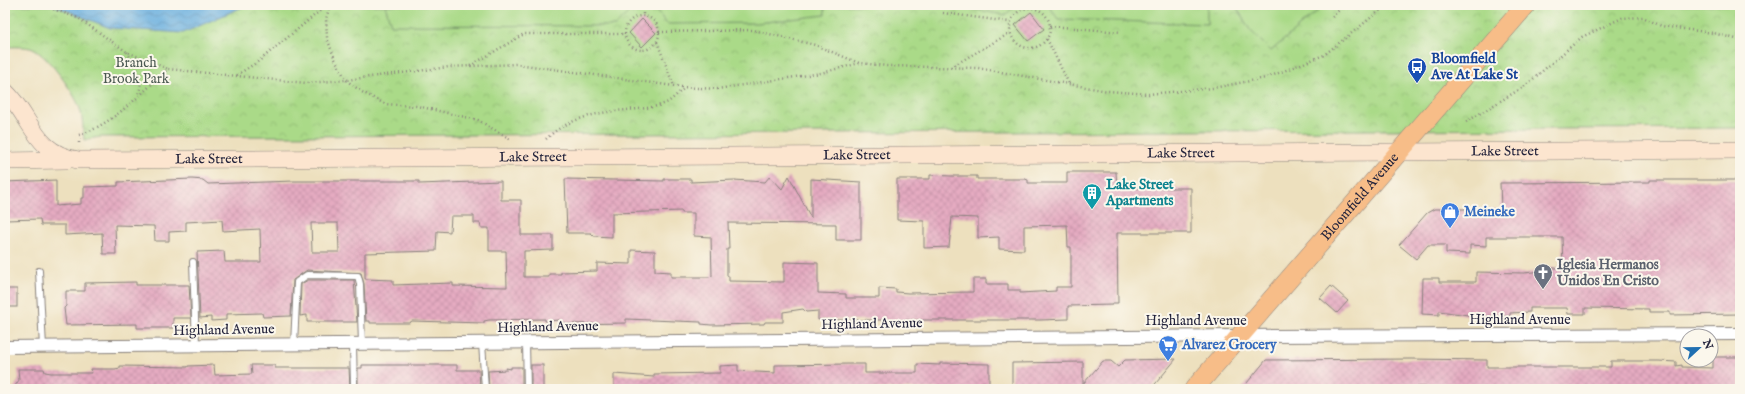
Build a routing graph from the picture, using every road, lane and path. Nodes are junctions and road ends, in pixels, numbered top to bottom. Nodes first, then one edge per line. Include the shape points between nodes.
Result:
1 (42, 5) edge
2 (327, 5) edge
3 (330, 5) edge
4 (643, 5) edge
5 (1344, 5) edge
6 (1387, 5) edge
7 (1526, 5) edge
8 (1033, 6) edge
9 (943, 12) dead end
10 (643, 16) junction
11 (1332, 17) dead end
12 (1010, 22) junction
13 (1050, 26) junction
14 (659, 32) junction
15 (1121, 32) dead end
16 (1010, 33) junction
17 (624, 34) junction
18 (1047, 39) junction
19 (1740, 40) edge
20 (657, 42) junction
21 (127, 52) junction
22 (860, 63) junction
23 (468, 66) junction
24 (951, 67) junction
25 (168, 69) junction
26 (236, 75) junction
27 (346, 80) junction
28 (1069, 84) junction
29 (674, 86) junction
30 (685, 88) junction
31 (5, 91) edge
32 (135, 99) junction
33 (1466, 122) dead end
34 (510, 139) dead end
35 (546, 139) dead end
36 (79, 143) dead end
37 (1740, 150) edge
38 (1399, 153) junction
39 (78, 160) junction
40 (5, 161) edge
41 (193, 262) dead end
42 (39, 270) dead end
43 (1740, 334) edge
44 (1240, 336) junction
45 (526, 342) junction
46 (482, 343) junction
47 (294, 344) junction
48 (358, 344) junction
49 (196, 345) junction
50 (5, 347) edge
51 (43, 347) junction
52 (354, 389) edge
53 (485, 389) edge
54 (527, 389) edge
55 (1194, 389) edge

1 - 21 path via 78,18
2 - 26 path via 259,61
3 - 27 path via 326,19 327,38
4 - 10 path
5 - 11 path
6 - 28 path via 1324,55 1266,78 1213,88 1149,94 1108,91
7 - 38 main road, Bloomfield Avenue
8 - 12 path via 1020,10
8 - 13 path via 1045,14
9 - 12 path
10 - 14 path via 655,22
10 - 17 path via 630,20
12 - 16 path
13 - 15 path
13 - 18 path
14 - 20 path
14 - 22 path via 754,30 815,45
16 - 18 path via 1017,44 1030,49
16 - 24 path
17 - 20 path via 629,44 638,50 649,49
17 - 23 path via 524,34
18 - 28 path
19 - 33 path via 1713,33 1661,26 1643,16 1622,18 1582,37 1525,86
20 - 29 path
21 - 25 path
21 - 32 path via 139,70 141,90
22 - 24 path
22 - 30 path via 820,73 717,90
23 - 27 path
23 - 29 path via 517,64
24 - 28 path via 978,68
25 - 26 path
25 - 32 path
26 - 27 path via 306,83
27 - 34 path via 385,104 417,106 478,120
29 - 30 path
30 - 35 path via 668,102 644,108 615,110 573,120 556,129
31 - 39 street, Lake Street via 48,149 60,157
32 - 36 path via 94,130 79,135
37 - 38 street, Lake Street
38 - 39 street, Lake Street
38 - 44 main road, Bloomfield Avenue
39 - 40 street
41 - 49 lane
42 - 51 lane
43 - 44 street, Highland Avenue
44 - 45 street, Highland Avenue
44 - 55 main road, Bloomfield Avenue
45 - 46 street, Highland Avenue
45 - 54 lane
46 - 48 street, Highland Avenue
46 - 53 lane
47 - 48 street, Highland Avenue
47 - 48 lane via 297,282 307,275 358,276
47 - 49 street, Highland Avenue
48 - 52 lane
49 - 51 street, Highland Avenue
50 - 51 street, Highland Avenue

